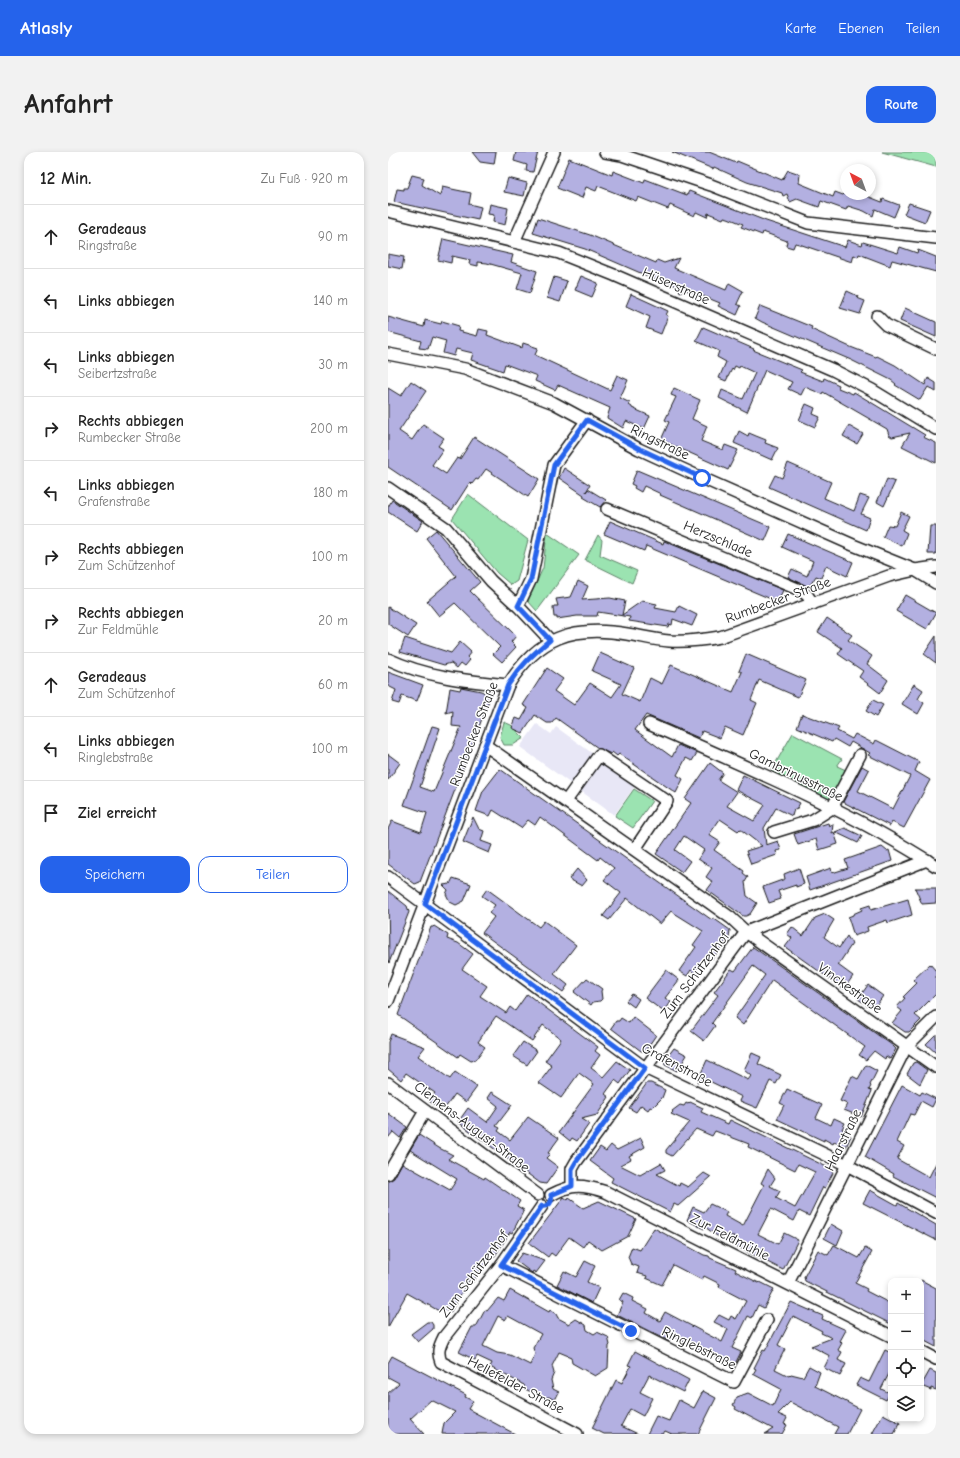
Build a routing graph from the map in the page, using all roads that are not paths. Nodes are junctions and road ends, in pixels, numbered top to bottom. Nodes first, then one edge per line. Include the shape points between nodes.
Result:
1 (554, 152) edge
2 (604, 152) edge
3 (388, 211) edge
4 (936, 238) edge
5 (514, 242) junction
6 (877, 316) dead end
7 (936, 349) edge
8 (388, 354) edge
9 (587, 420) junction
10 (936, 429) edge
11 (388, 488) edge
12 (607, 509) dead end
13 (936, 568) edge
14 (915, 570) junction
15 (936, 583) edge
16 (813, 604) junction
17 (518, 606) junction
18 (550, 640) junction
19 (388, 659) edge
20 (508, 685) junction
21 (649, 724) dead end
22 (485, 745) junction
23 (860, 755) dead end
24 (566, 801) junction
25 (832, 808) junction
26 (774, 832) dead end
27 (635, 849) junction
28 (931, 863) edge
29 (388, 877) edge
30 (425, 904) junction
31 (746, 932) junction
32 (388, 1001) edge
33 (936, 1017) edge
34 (906, 1047) junction
35 (645, 1068) junction
36 (936, 1068) edge
37 (388, 1083) edge
38 (425, 1111) junction
39 (848, 1165) junction
40 (388, 1174) edge
41 (572, 1186) junction
42 (538, 1195) junction
43 (551, 1195) junction
44 (542, 1206) junction
45 (936, 1213) edge
46 (501, 1265) junction
47 (788, 1283) junction
48 (767, 1320) dead end
49 (888, 1334) edge
50 (924, 1353) edge
51 (936, 1359) edge
52 (441, 1362) joint
53 (577, 1434) edge

1 - 5 street
2 - 4 street via 622,155 711,185 808,223
3 - 5 street, Hüserstraße
5 - 10 street, Hüserstraße via 559,253 614,275 833,370 872,390
6 - 7 street via 886,325
8 - 9 street, Ringstraße via 465,369 554,402
9 - 14 street, Ringstraße via 640,449 702,478
9 - 17 street via 554,465 531,579
11 - 17 street via 446,528 491,581
12 - 16 street, Herzschlade via 800,590
13 - 14 street, Rumbecker Straße
14 - 15 street, Ringstraße
14 - 16 street, Rumbecker Straße via 889,576
16 - 18 street, Rumbecker Straße via 702,641 668,641 603,631 582,631
17 - 18 street
18 - 20 street, Rumbecker Straße via 530,656
19 - 20 street via 428,674
20 - 22 street, Rumbecker Straße
21 - 25 street, Gambrinusstraße
22 - 24 street, Vinckestraße
22 - 30 street, Rumbecker Straße
23 - 25 street
24 - 27 street, Vinckestraße
24 - 27 street via 598,755 667,801
25 - 26 street via 813,820
25 - 28 street, Gambrinusstraße
27 - 31 street, Vinckestraße via 731,918
28 - 31 street, Zum Schützenhof
29 - 30 street, Grafenstraße
30 - 32 street, Rumbecker Straße
30 - 35 street, Grafenstraße
31 - 34 street, Vinckestraße
31 - 35 street, Zum Schützenhof
33 - 34 street, Haarstraße
34 - 36 street, Vinckestraße
34 - 39 street, Haarstraße
35 - 39 street, Grafenstraße
35 - 41 street, Zum Schützenhof via 576,1162 572,1169
37 - 38 street, Clemens-August-Straße
38 - 40 street
38 - 42 street, Clemens-August-Straße
39 - 45 street, Grafenstraße
39 - 47 street, Haarstraße
41 - 43 street, Zur Feldmühle
41 - 47 street, Zur Feldmühle via 588,1186 606,1192
42 - 43 street via 545,1191
42 - 44 street via 537,1201
43 - 44 street via 550,1204
44 - 46 street, Zum Schützenhof
46 - 48 street, Ringlebstraße via 734,1382
46 - 52 street, Zum Schützenhof via 444,1337 438,1355
47 - 49 street, Zur Feldmühle
50 - 51 street
52 - 53 street, Hellefelder Straße

